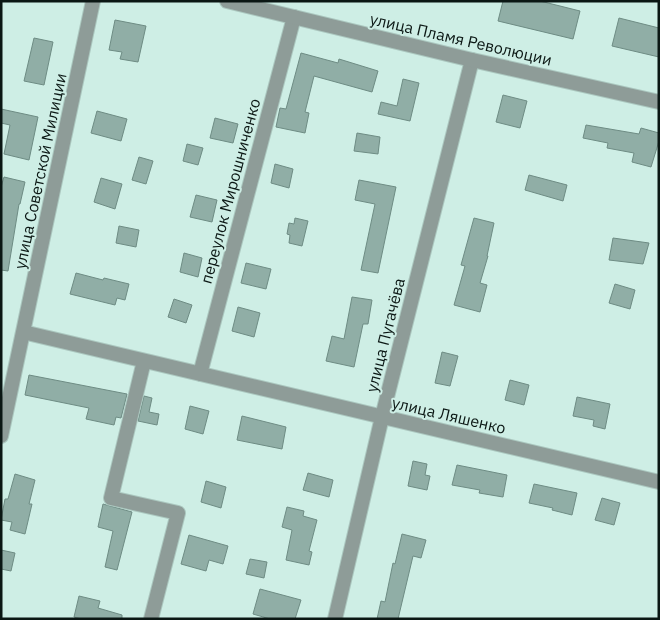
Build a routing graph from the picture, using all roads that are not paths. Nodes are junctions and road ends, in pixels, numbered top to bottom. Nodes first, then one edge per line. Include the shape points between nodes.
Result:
1 (93, 1) edge
2 (227, 1) edge
3 (294, 17) junction
4 (472, 60) junction
5 (659, 102) edge
6 (23, 332) junction
7 (144, 361) junction
8 (200, 374) junction
9 (382, 417) junction
10 (1, 436) edge
11 (659, 482) edge
12 (151, 619) edge
13 (335, 619) edge

1 - 6 street, улица Советской Милиции
2 - 3 street, улица Пламя Революции
3 - 4 street, улица Пламя Революции
3 - 8 street, переулок Мирошниченко
4 - 5 street, улица Пламя Революции
4 - 9 street, улица Пугачёва
6 - 7 street, улица Ляшенко
6 - 10 street, улица Советской Милиции
7 - 8 street, улица Ляшенко
7 - 12 street via 111,498 178,513
8 - 9 street, улица Ляшенко
9 - 11 street, улица Ляшенко
9 - 13 street, улица Пугачёва

